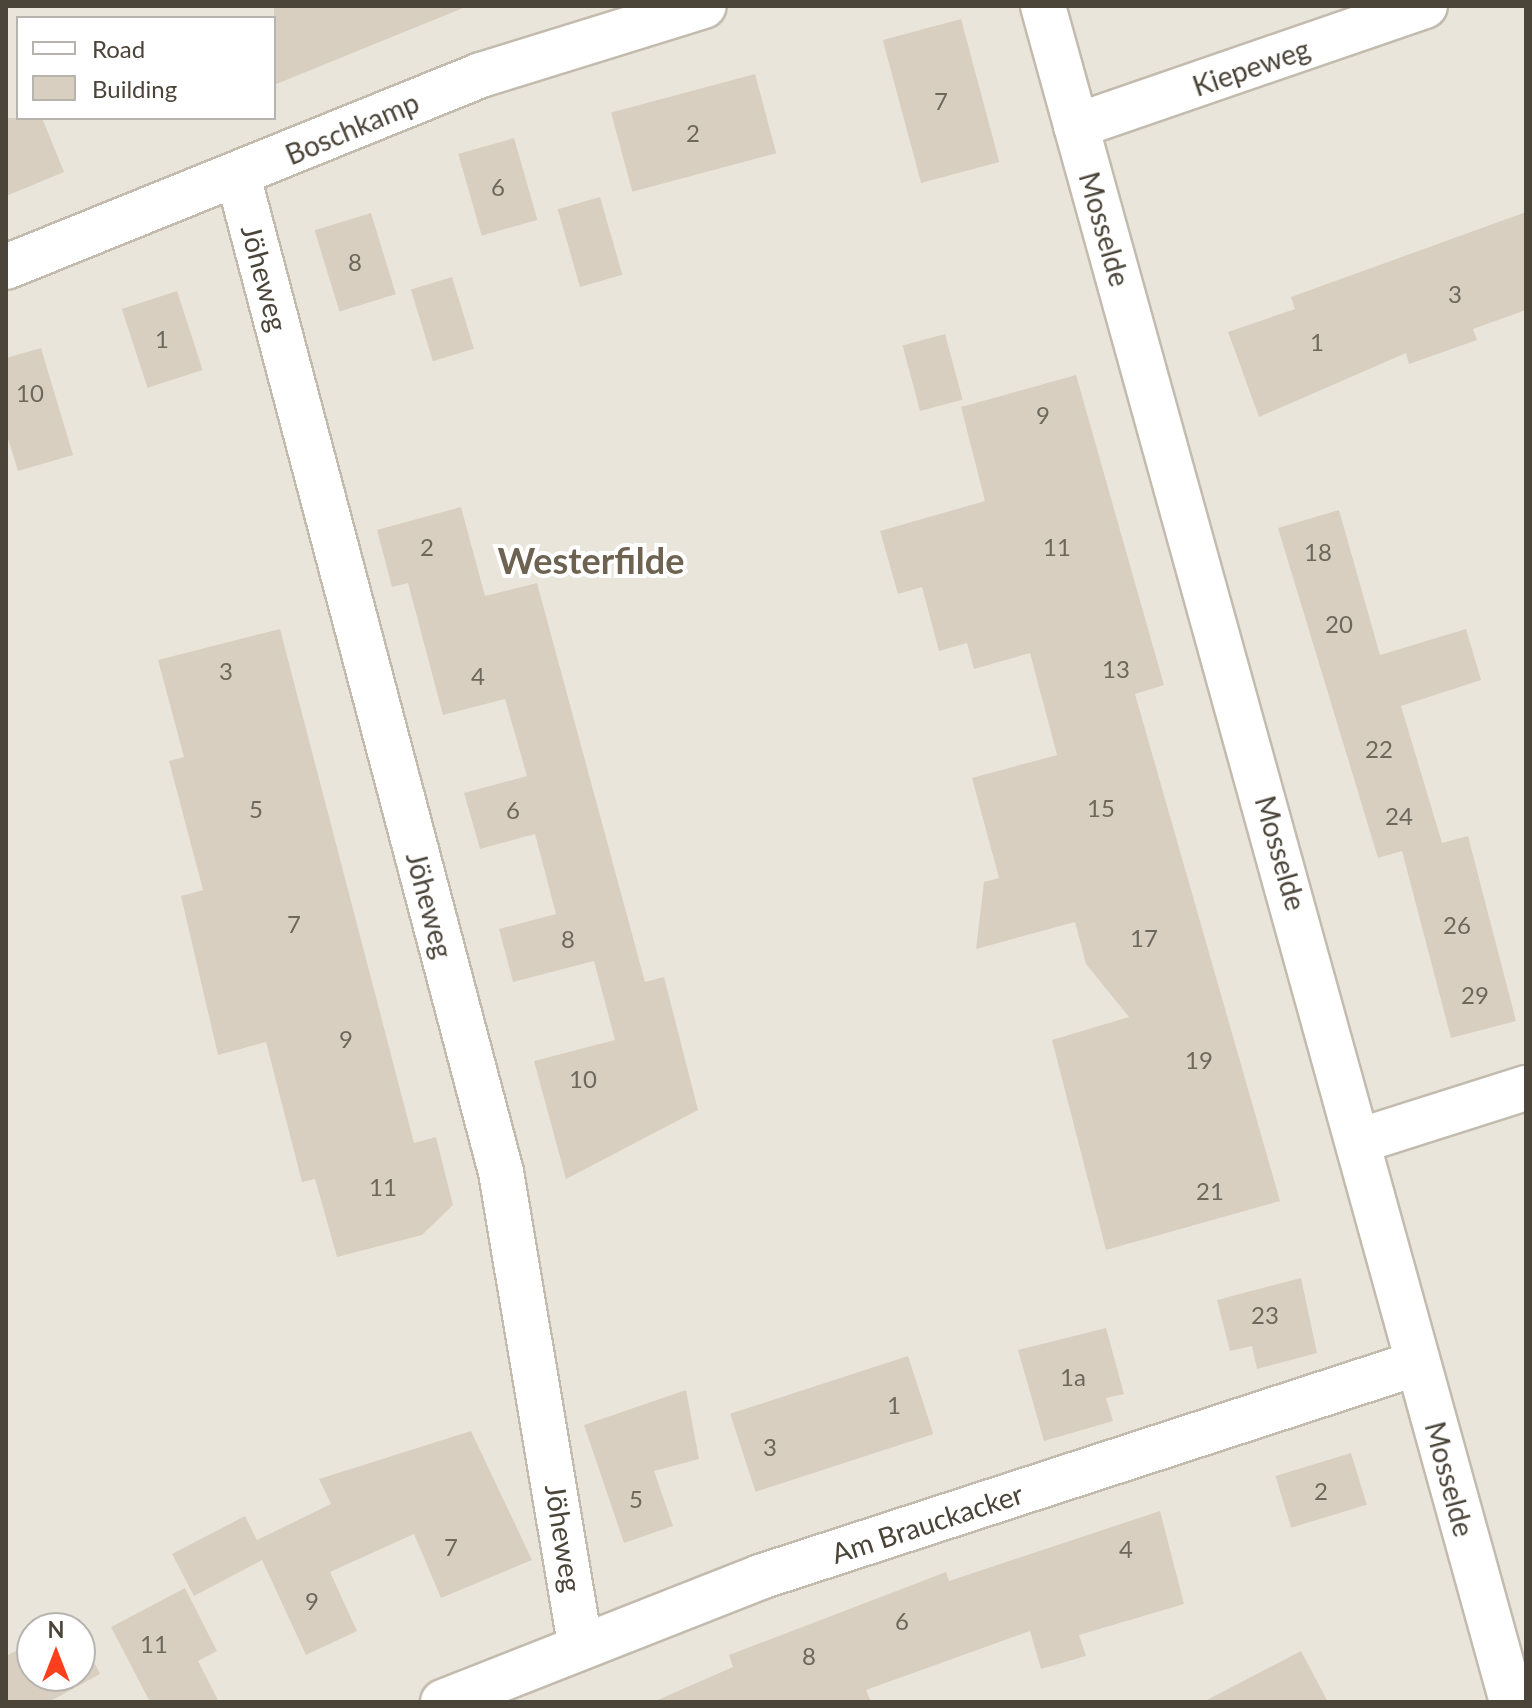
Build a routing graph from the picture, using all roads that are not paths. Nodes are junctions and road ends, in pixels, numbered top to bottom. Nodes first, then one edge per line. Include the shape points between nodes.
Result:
1 (704, 6) edge
2 (1043, 6) edge
3 (1425, 6) edge
4 (1076, 126) junction
5 (238, 176) junction
6 (6, 267) edge
7 (1526, 1088) edge
8 (1362, 1140) junction
9 (1418, 1363) junction
10 (580, 1643) junction
11 (443, 1702) edge
12 (1512, 1702) edge

1 - 5 street, Boschkamp via 481,75
2 - 4 street, Mosselde
3 - 4 street, Kiepeweg
4 - 8 street, Mosselde
5 - 6 street, Boschkamp
5 - 10 street, Jöheweg via 501,1172
7 - 8 street
8 - 9 street, Mosselde
9 - 10 street, Am Brauckacker
9 - 12 street, Mosselde
10 - 11 street, Am Brauckacker

